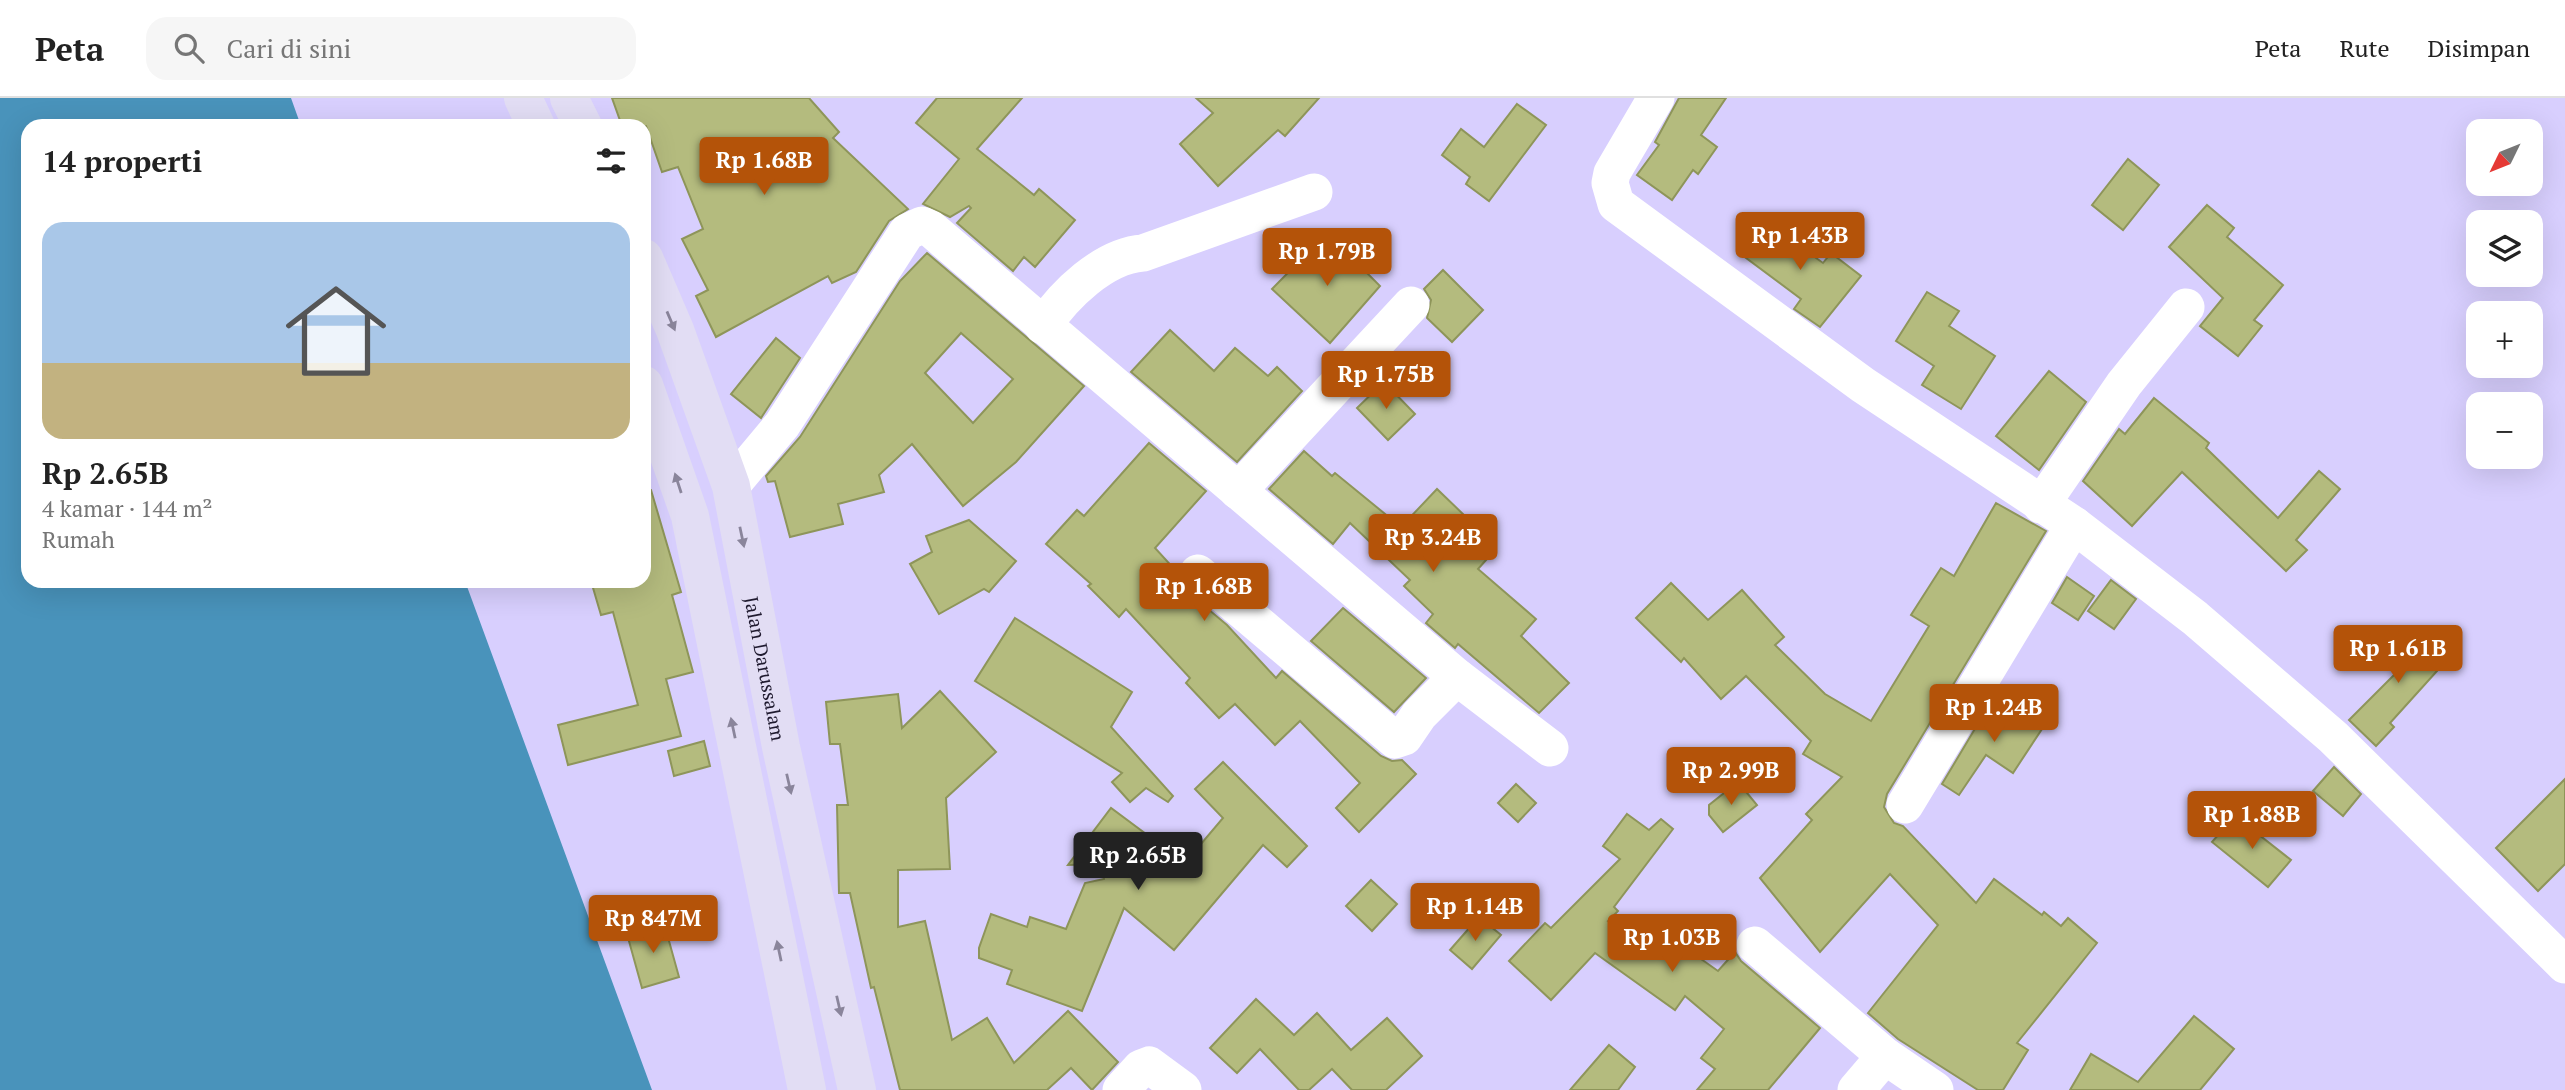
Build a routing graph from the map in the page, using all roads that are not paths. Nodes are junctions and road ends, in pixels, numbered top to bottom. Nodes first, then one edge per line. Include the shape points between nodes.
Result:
1 (523, 98) edge
2 (569, 98) edge
3 (1656, 98) edge
4 (533, 119) edge
5 (580, 119) edge
6 (1314, 192) dead end
7 (651, 274) edge
8 (1412, 305) dead end
9 (2186, 307) dead end
10 (1043, 326) junction
11 (651, 405) edge
12 (731, 486) junction
13 (1238, 491) junction
14 (2041, 505) junction
15 (2074, 525) junction
16 (1198, 573) dead end
17 (1457, 677) junction
18 (1550, 748) dead end
19 (1905, 806) dead end
20 (1755, 945) dead end
21 (2565, 965) edge
22 (1885, 1056) junction
23 (807, 1090) edge
24 (857, 1090) edge
25 (1121, 1090) edge
26 (1183, 1090) edge
27 (1856, 1090) edge
28 (1936, 1090) edge

1 - 4 street
2 - 5 street
3 - 14 street via 1612,173 1616,204 1863,385
6 - 10 street via 1143,253 1129,254 1081,284
7 -> 12 street, Jalan Darussalam
8 - 13 street
9 - 14 street via 2124,383
10 - 12 street via 932,229 916,226 907,232 782,425
10 - 13 street
23 -> 11 street via 690,516
12 -> 24 street, Jalan Darussalam via 780,747
13 - 17 street
14 - 15 street
15 - 19 street
15 - 21 street via 2195,618 2333,737
16 - 17 street via 1395,740 1404,737
17 - 18 street
20 - 22 street
22 - 27 street
22 - 28 street
25 - 26 street via 1149,1065

